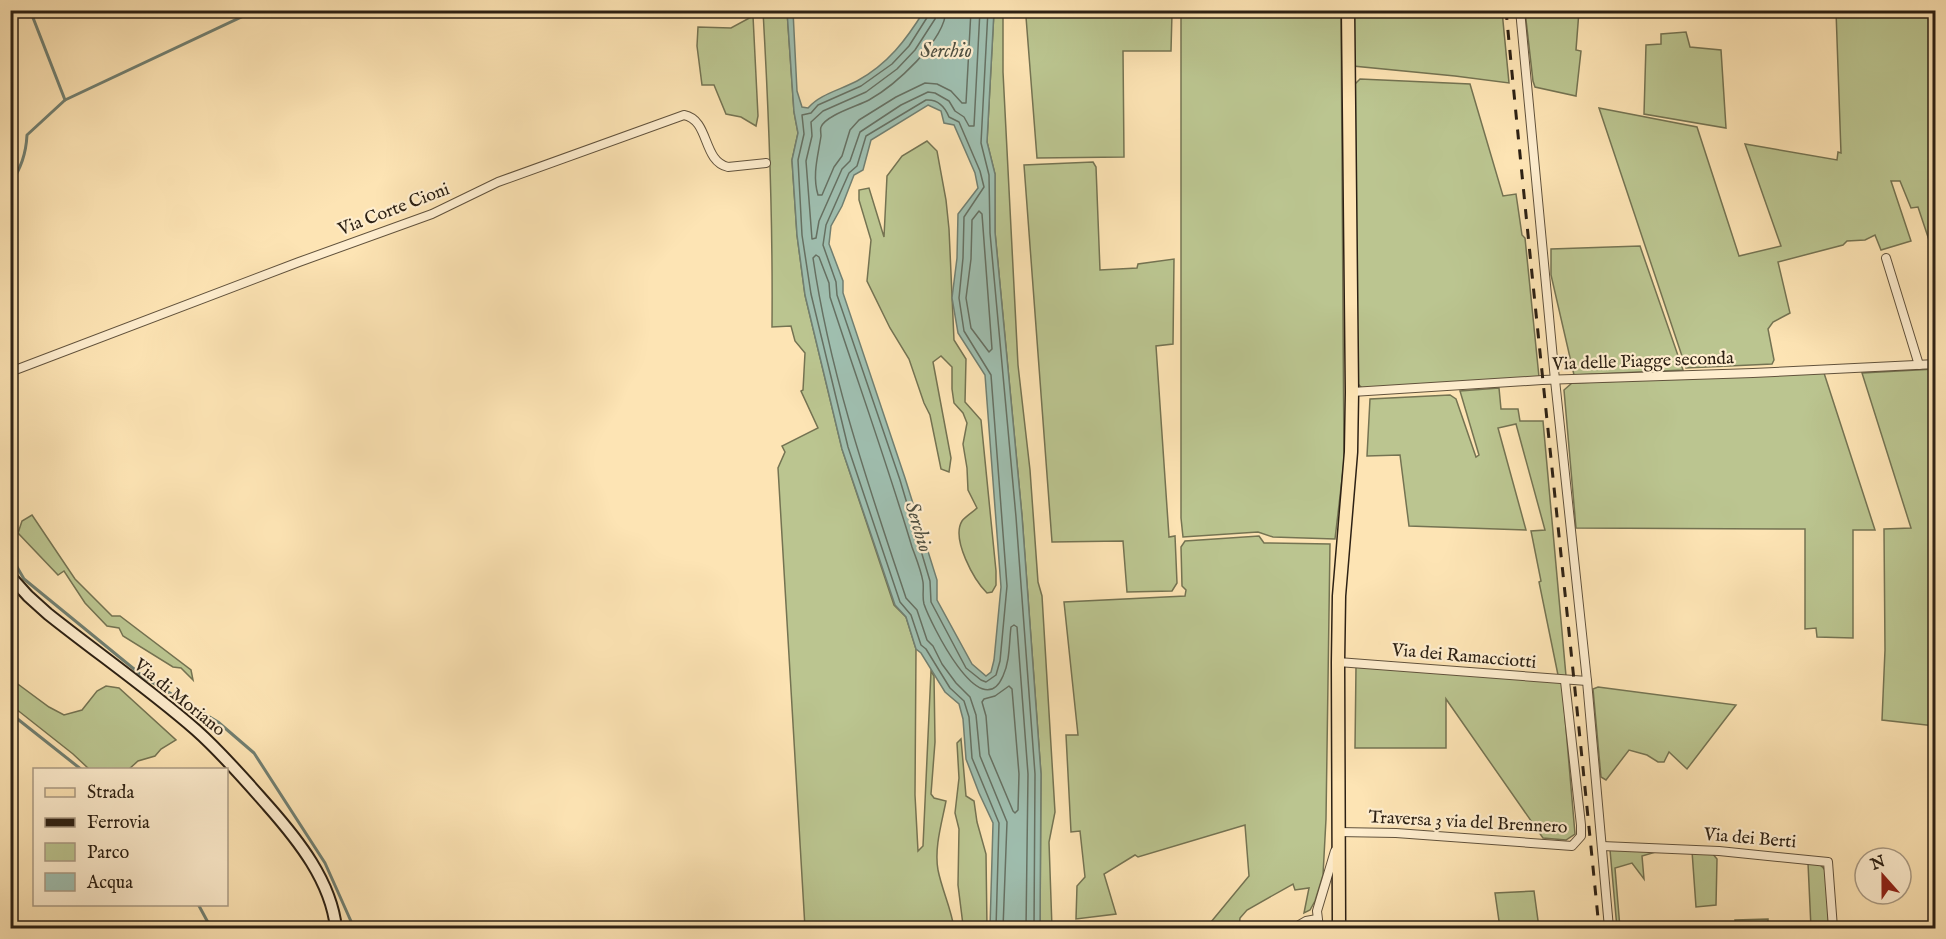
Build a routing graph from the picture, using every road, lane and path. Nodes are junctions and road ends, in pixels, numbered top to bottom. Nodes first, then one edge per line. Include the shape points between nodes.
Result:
1 (1348, 10) edge
2 (1520, 10) edge
3 (766, 163) dead end
4 (1886, 258) dead end
5 (1935, 364) edge
6 (1918, 365) junction
7 (10, 372) edge
8 (1555, 380) junction
9 (1352, 393) junction
10 (10, 576) edge
11 (1338, 662) junction
12 (1565, 681) junction
13 (1587, 681) junction
14 (1338, 837) junction
15 (1602, 846) junction
16 (1317, 920) junction
17 (336, 928) edge
18 (1294, 928) edge
19 (1319, 928) edge
20 (1339, 928) edge
21 (1609, 928) edge
22 (1833, 928) edge

1 - 9 main road
2 - 8 street
3 - 7 street, Via Corte Cioni via 722,165 712,155 698,123 684,115 498,182 432,214
4 - 6 street
5 - 6 street, Via delle Piagge seconda
6 - 8 street, Via delle Piagge seconda
8 - 9 street, Via delle Piagge seconda
8 - 13 street
9 - 11 main road
10 - 17 main road, Via di Moriano via 48,614 195,729 223,756 283,822 306,854 325,889
11 - 12 street, Via dei Ramacciotti
11 - 14 main road
12 - 13 street, Via dei Ramacciotti
12 - 14 street, Traversa 3 via del Brennero via 1581,825 1581,836 1572,846 1396,833
13 - 15 street
14 - 16 street
14 - 20 main road
15 - 21 street
15 - 22 street, Via dei Berti via 1707,850 1828,862
16 - 18 street
16 - 19 street

